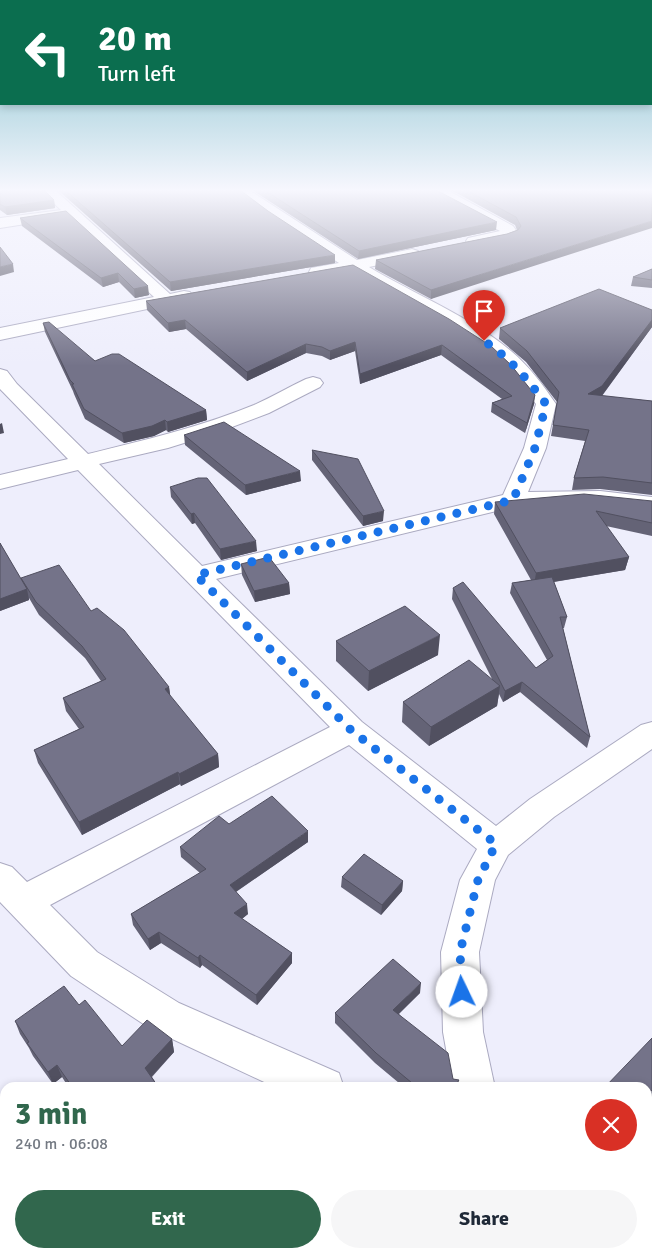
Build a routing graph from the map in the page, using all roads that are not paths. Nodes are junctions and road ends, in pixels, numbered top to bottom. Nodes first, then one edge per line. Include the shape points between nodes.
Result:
1 (111, 249) edge
2 (328, 249) edge
3 (431, 250) edge
4 (356, 266) junction
5 (299, 276) edge
6 (204, 292) edge
7 (166, 299) junction
8 (0, 334) edge
9 (0, 375) edge
10 (313, 383) dead end
11 (84, 462) junction
12 (0, 482) edge
13 (513, 500) junction
14 (652, 504) edge
15 (196, 575) junction
16 (351, 730) junction
17 (652, 733) edge
18 (496, 844) junction
19 (12, 890) edge
20 (311, 1082) edge
21 (473, 1082) edge

1 - 7 street
2 - 4 street
3 - 4 street
4 - 5 street
4 - 13 street via 499,351 524,375 546,404 535,448
6 - 7 street
7 - 8 street
9 - 11 street
10 - 11 street via 262,409 160,442
11 - 12 street
11 - 15 street
13 - 14 street via 574,496 622,498
13 - 15 street
15 - 16 street
16 - 18 street
16 - 19 street
17 - 18 street via 542,808
18 - 21 street via 478,880 460,952 463,1032
19 - 20 street via 84,964 165,1016

